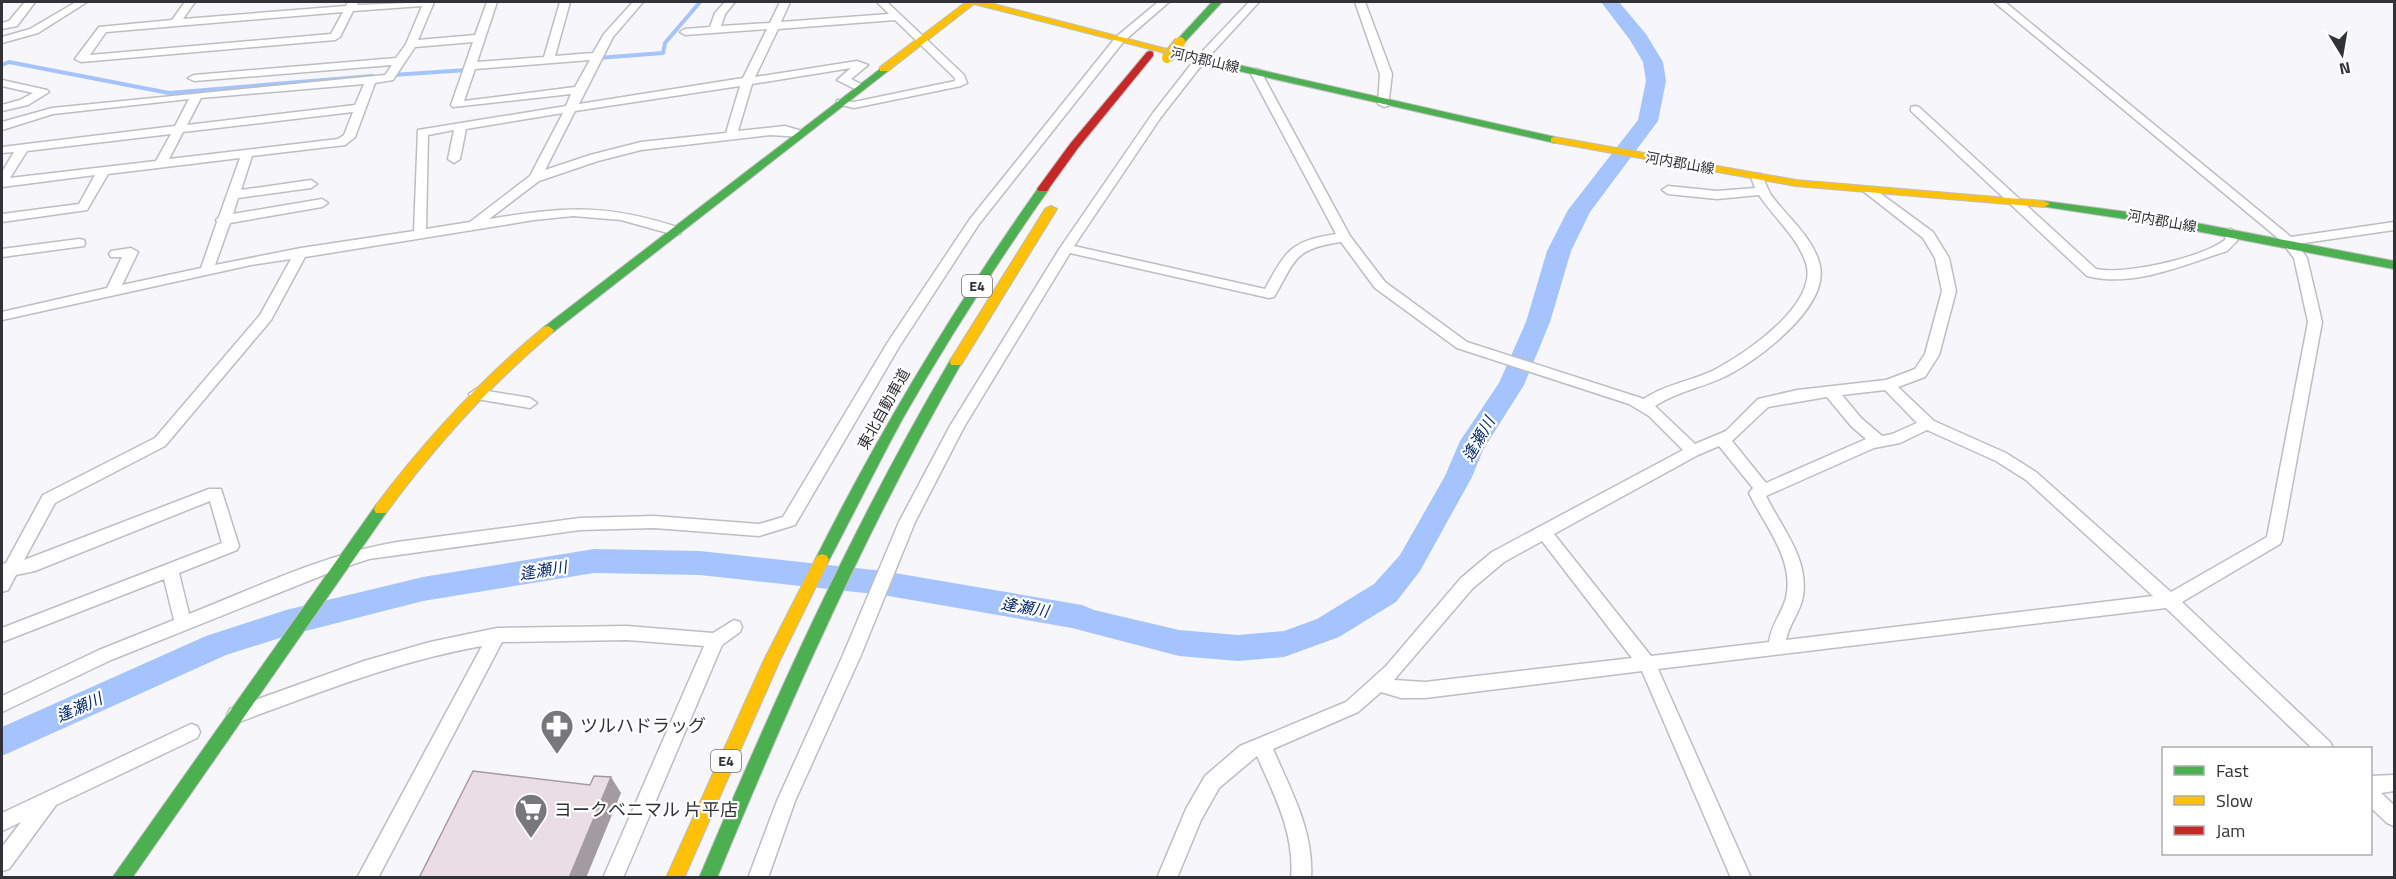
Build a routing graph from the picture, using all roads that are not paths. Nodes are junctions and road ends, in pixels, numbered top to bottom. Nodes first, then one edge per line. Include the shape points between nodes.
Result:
1 (30, 2) edge
2 (82, 2) edge
3 (190, 2) edge
4 (428, 2) edge
5 (492, 2) edge
6 (565, 2) edge
7 (638, 2) edge
8 (730, 2) edge
9 (785, 2) edge
10 (882, 2) edge
11 (971, 2) edge
12 (977, 2) edge
13 (1164, 2) edge
14 (1217, 2) edge
15 (1254, 2) edge
16 (1360, 2) edge
17 (1999, 2) edge
18 (351, 5) edge
19 (898, 17) junction
20 (175, 23) junction
21 (2, 26) edge
22 (772, 27) junction
23 (714, 30) junction
24 (685, 32) dead end
25 (479, 38) junction
26 (922, 39) junction
27 (1120, 39) junction
28 (1163, 39) dead end
29 (2, 40) edge
30 (411, 44) junction
31 (596, 58) junction
32 (549, 59) junction
33 (1200, 60) junction
34 (1164, 62) dead end
35 (469, 69) junction
36 (395, 70) junction
37 (1256, 72) junction
38 (194, 78) dead end
39 (370, 79) junction
40 (275, 82) junction
41 (747, 82) junction
42 (2, 83) edge
43 (859, 87) junction
44 (579, 90) junction
45 (197, 94) junction
46 (841, 102) junction
47 (1384, 104) junction
48 (2, 108) edge
49 (359, 108) junction
50 (571, 109) junction
51 (1915, 109) dead end
52 (2, 126) edge
53 (461, 126) junction
54 (178, 130) junction
55 (731, 134) junction
56 (798, 134) junction
57 (23, 148) junction
58 (2, 150) edge
59 (247, 153) junction
60 (454, 159) dead end
61 (161, 164) junction
62 (104, 171) junction
63 (535, 178) junction
64 (2, 182) edge
65 (310, 184) dead end
66 (1759, 184) junction
67 (1668, 190) dead end
68 (1869, 191) junction
69 (231, 195) junction
70 (1060, 195) dead end
71 (2016, 202) junction
72 (322, 203) dead end
73 (2, 218) edge
74 (222, 220) junction
75 (474, 224) junction
76 (2394, 226) edge
77 (675, 231) junction
78 (420, 232) junction
79 (2231, 233) junction
80 (1344, 237) junction
81 (79, 243) dead end
82 (2291, 243) junction
83 (1066, 248) junction
84 (301, 252) junction
85 (2, 253) edge
86 (116, 254) dead end
87 (2394, 265) edge
88 (207, 270) junction
89 (113, 290) junction
90 (2, 316) edge
91 (1888, 385) junction
92 (1830, 391) junction
93 (476, 394) junction
94 (530, 403) dead end
95 (1644, 405) junction
96 (1928, 424) junction
97 (1722, 440) junction
98 (1879, 441) junction
99 (1693, 451) junction
100 (1762, 489) junction
101 (1544, 532) junction
102 (341, 565) junction
103 (5, 570) edge
104 (170, 570) junction
105 (2, 585) edge
106 (2169, 601) junction
107 (183, 623) junction
108 (734, 627) dead end
109 (2, 635) edge
110 (497, 635) junction
111 (715, 640) junction
112 (1778, 647) junction
113 (1647, 664) junction
114 (1379, 684) junction
115 (2, 704) edge
116 (236, 715) junction
117 (191, 732) dead end
118 (1262, 745) junction
119 (2323, 747) edge
120 (2394, 783) edge
121 (2372, 785) edge
122 (2372, 796) edge
123 (51, 798) junction
124 (2394, 818) edge
125 (2, 822) edge
126 (2, 862) edge
127 (121, 878) edge
128 (367, 878) edge
129 (613, 878) edge
130 (675, 878) edge
131 (708, 878) edge
132 (758, 878) edge
133 (1167, 878) edge
134 (1301, 878) edge
135 (1741, 878) edge

1 - 21 street via 13,24
2 - 29 street via 31,34
3 - 20 street
4 - 18 street
4 - 30 street
5 - 25 street
6 - 32 street
7 - 31 street via 608,36
8 - 23 street via 720,13
9 - 22 street
10 - 19 street
11 - 26 main road
12 - 27 main road, 河内郡山線
13 - 27 street
14 - 34 main road, bridge
15 - 33 street
16 - 47 street via 1386,74
17 - 82 street
18 - 20 street
18 - 20 street via 335,37 81,59 102,29
19 - 22 street
19 - 26 street
22 - 23 street
22 - 41 street
23 - 24 street
25 - 30 street
25 - 35 street
26 - 43 main road
26 - 46 street via 960,77 961,83 854,105
27 - 33 main road, 河内郡山線
27 - 102 street via 974,222 893,345 789,521 759,530 654,522 580,524 369,553
28 - 130 main road, 東北自動車道 / E4 via 1073,148 994,260 913,391 779,645
30 - 36 street
31 - 32 street
31 - 44 street
32 - 35 street
33 - 37 main road, 河内郡山線
33 - 83 street
35 - 44 street via 457,105
36 - 39 street
36 - 40 street
37 - 47 main road, 河内郡山線
37 - 80 street
38 - 40 street
39 - 40 street
39 - 49 street
40 - 45 street
41 - 43 street via 857,64 862,65 843,80
41 - 50 street
41 - 55 street
42 - 48 street via 43,92 24,103
43 - 46 main road
44 - 50 street
45 - 52 street via 42,112
45 - 54 street
46 - 56 main road
47 - 66 main road, 河内郡山線 via 1665,160
49 - 54 street
49 - 59 street via 349,136 341,142
50 - 53 street
50 - 63 street
51 - 71 street
53 - 60 street
53 - 78 street via 423,132
54 - 57 street
54 - 61 street
55 - 56 street via 785,130
55 - 63 street via 617,151
56 - 77 main road
57 - 58 street
57 - 64 street
59 - 61 street
59 - 69 street
61 - 62 street
62 - 64 street
62 - 73 street via 82,207
63 - 75 street
65 - 69 street
66 - 67 street via 1717,195
66 - 68 main road, 河内郡山線
66 - 95 street via 1814,267 1809,293 1791,322 1735,364
68 - 71 main road, 河内郡山線
68 - 91 street via 1928,235 1942,258 1949,291 1928,364 1912,378
69 - 74 street
70 - 131 main road, E4 via 964,348 899,463 807,646
71 - 79 main road, 河内郡山線 via 2147,217
71 - 79 street via 2085,269 2103,276 2139,272 2222,248 2231,241
72 - 74 street
74 - 88 street
75 - 77 street via 576,211 613,212
75 - 78 street
76 - 82 street
77 - 93 main road via 509,361
78 - 84 street
79 - 82 main road, 河内郡山線
80 - 83 street via 1292,251 1269,294
80 - 95 street via 1387,291 1455,341
81 - 85 street
82 - 87 main road, 河内郡山線
82 - 106 street via 2300,258 2314,322 2274,540
83 - 132 street via 957,426 907,522 786,801
84 - 88 street
84 - 103 street via 266,317 160,442 49,499
86 - 89 street via 130,252
88 - 89 street
89 - 90 street
91 - 92 street
91 - 96 street
92 - 97 street via 1763,403 1738,431
92 - 98 street via 1856,422
93 - 94 street
93 - 102 main road via 421,454
95 - 99 street
96 - 98 street via 1895,439
96 - 106 street via 2001,457 2031,476
97 - 99 street
97 - 100 street
98 - 100 street
99 - 101 street
100 - 112 street via 1757,493 1786,542 1795,584 1792,608 1779,632
101 - 113 street
101 - 114 street via 1498,557 1467,582
102 - 107 street
102 - 116 main road
103 - 104 street via 29,566 215,493 231,546
103 - 105 street
104 - 107 street
104 - 109 street
106 - 112 street
106 - 119 street
107 - 115 street
108 - 111 street
110 - 111 street via 634,632
110 - 116 street via 375,664
110 - 128 street
111 - 129 street
112 - 113 street
113 - 114 street via 1419,691
113 - 135 street
114 - 118 street via 1344,711
116 - 127 main road
117 - 123 street
118 - 133 street via 1235,760 1203,795
118 - 134 street via 1300,838 1304,855
120 - 121 street
122 - 124 street
123 - 125 street
123 - 126 street

